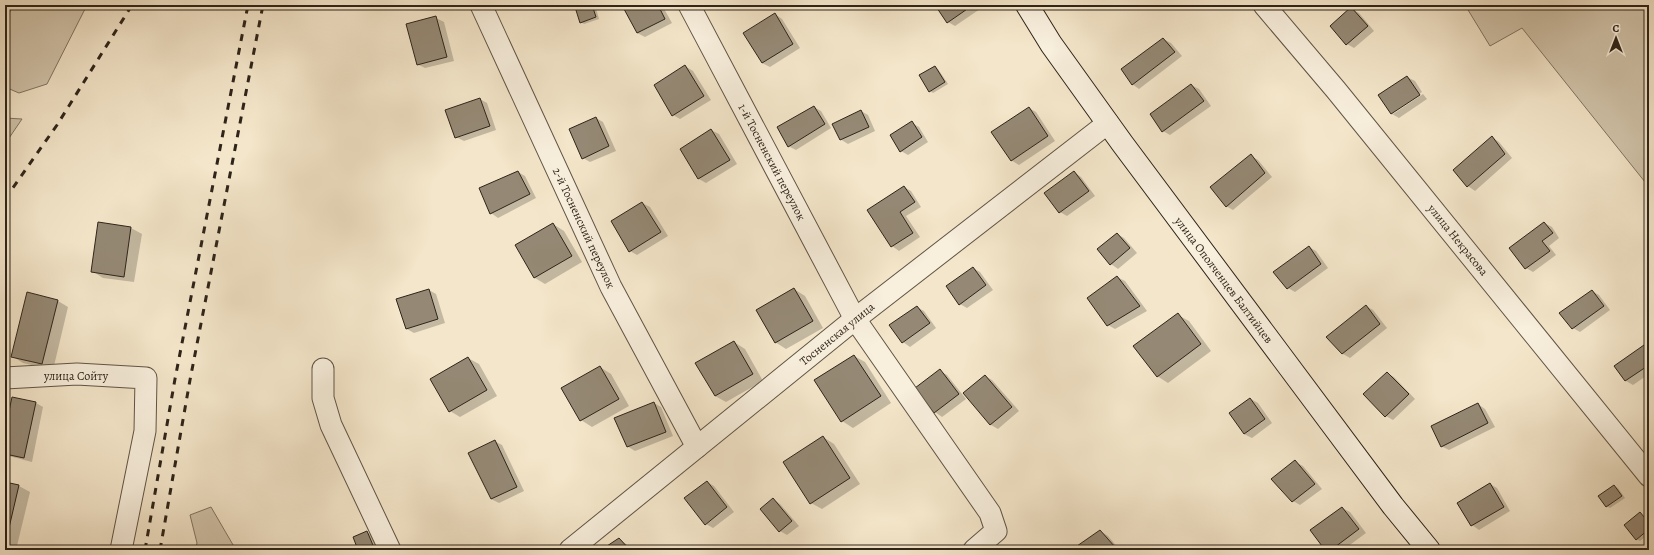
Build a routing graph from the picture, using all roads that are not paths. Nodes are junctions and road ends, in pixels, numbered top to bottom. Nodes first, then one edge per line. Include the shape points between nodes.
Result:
1 (481, 5) edge
2 (689, 5) edge
3 (1027, 5) edge
4 (1264, 5) edge
5 (1108, 123) junction
6 (855, 319) junction
7 (323, 369) dead end
8 (5, 378) edge
9 (697, 447) junction
10 (1649, 476) edge
11 (121, 550) edge
12 (390, 550) edge
13 (570, 550) edge
14 (974, 550) edge
15 (1429, 550) edge

1 - 9 street, 2-й Тосненский переулок via 611,287
2 - 6 street, 1-й Тосненский переулок
3 - 5 main road, улица Ополченцев Балтийцев via 1051,44
4 - 10 street, улица Некрасова via 1341,96
5 - 6 street, Тосненская улица
5 - 15 main road, улица Ополченцев Балтийцев via 1393,506
6 - 9 street, Тосненская улица
6 - 14 street, 1-й Тосненский переулок via 990,513 996,531
7 - 12 street via 323,398 331,425
8 - 11 street, улица Сойту via 77,374 146,378 145,431
9 - 13 street, Тосненская улица

